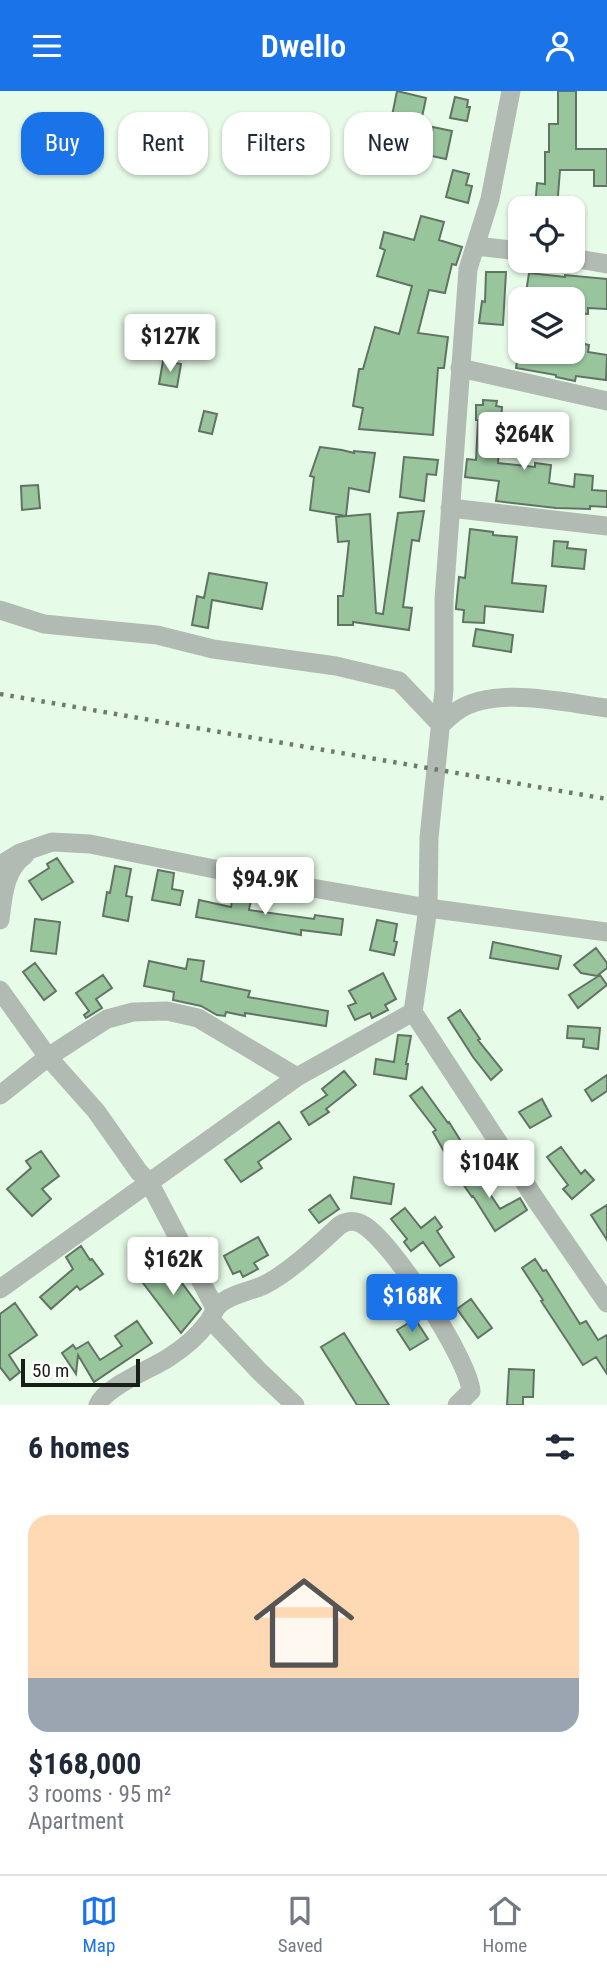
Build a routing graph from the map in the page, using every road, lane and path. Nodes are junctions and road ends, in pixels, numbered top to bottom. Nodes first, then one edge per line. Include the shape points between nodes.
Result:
1 (511, 91) edge
2 (476, 246) junction
3 (508, 250) edge
4 (585, 260) edge
5 (607, 264) edge
6 (460, 368) junction
7 (607, 401) edge
8 (450, 508) junction
9 (607, 526) edge
10 (0, 610) edge
11 (607, 708) edge
12 (440, 725) junction
13 (35, 848) junction
14 (0, 865) edge
15 (428, 908) junction
16 (0, 920) edge
17 (607, 932) edge
18 (0, 990) edge
19 (413, 1011) junction
20 (48, 1057) junction
21 (297, 1077) junction
22 (0, 1095) edge
23 (149, 1182) junction
24 (0, 1289) edge
25 (607, 1303) edge
26 (213, 1314) junction
27 (98, 1405) edge
28 (295, 1405) edge
29 (457, 1405) edge

1 - 2 street
2 - 3 street
2 - 6 street via 468,269
4 - 5 street
6 - 7 street
6 - 8 street
8 - 9 street
8 - 12 street
10 - 12 street via 44,624 157,635 399,681
11 - 12 street via 499,698 458,710
12 - 15 street via 429,838
13 - 14 street
13 - 15 street via 52,842 90,844
13 - 16 street via 11,869
15 - 17 street
15 - 19 street
18 - 20 street
19 - 21 street
19 - 25 street
20 - 21 street via 107,1019 132,1012 167,1011 198,1018
20 - 22 street
20 - 23 street
21 - 23 street
23 - 24 street
23 - 26 street
26 - 27 street via 189,1343 102,1397
26 - 28 street via 260,1373
26 - 29 street via 237,1294 276,1278 340,1225 354,1221 365,1225 418,1287 463,1364 471,1391

